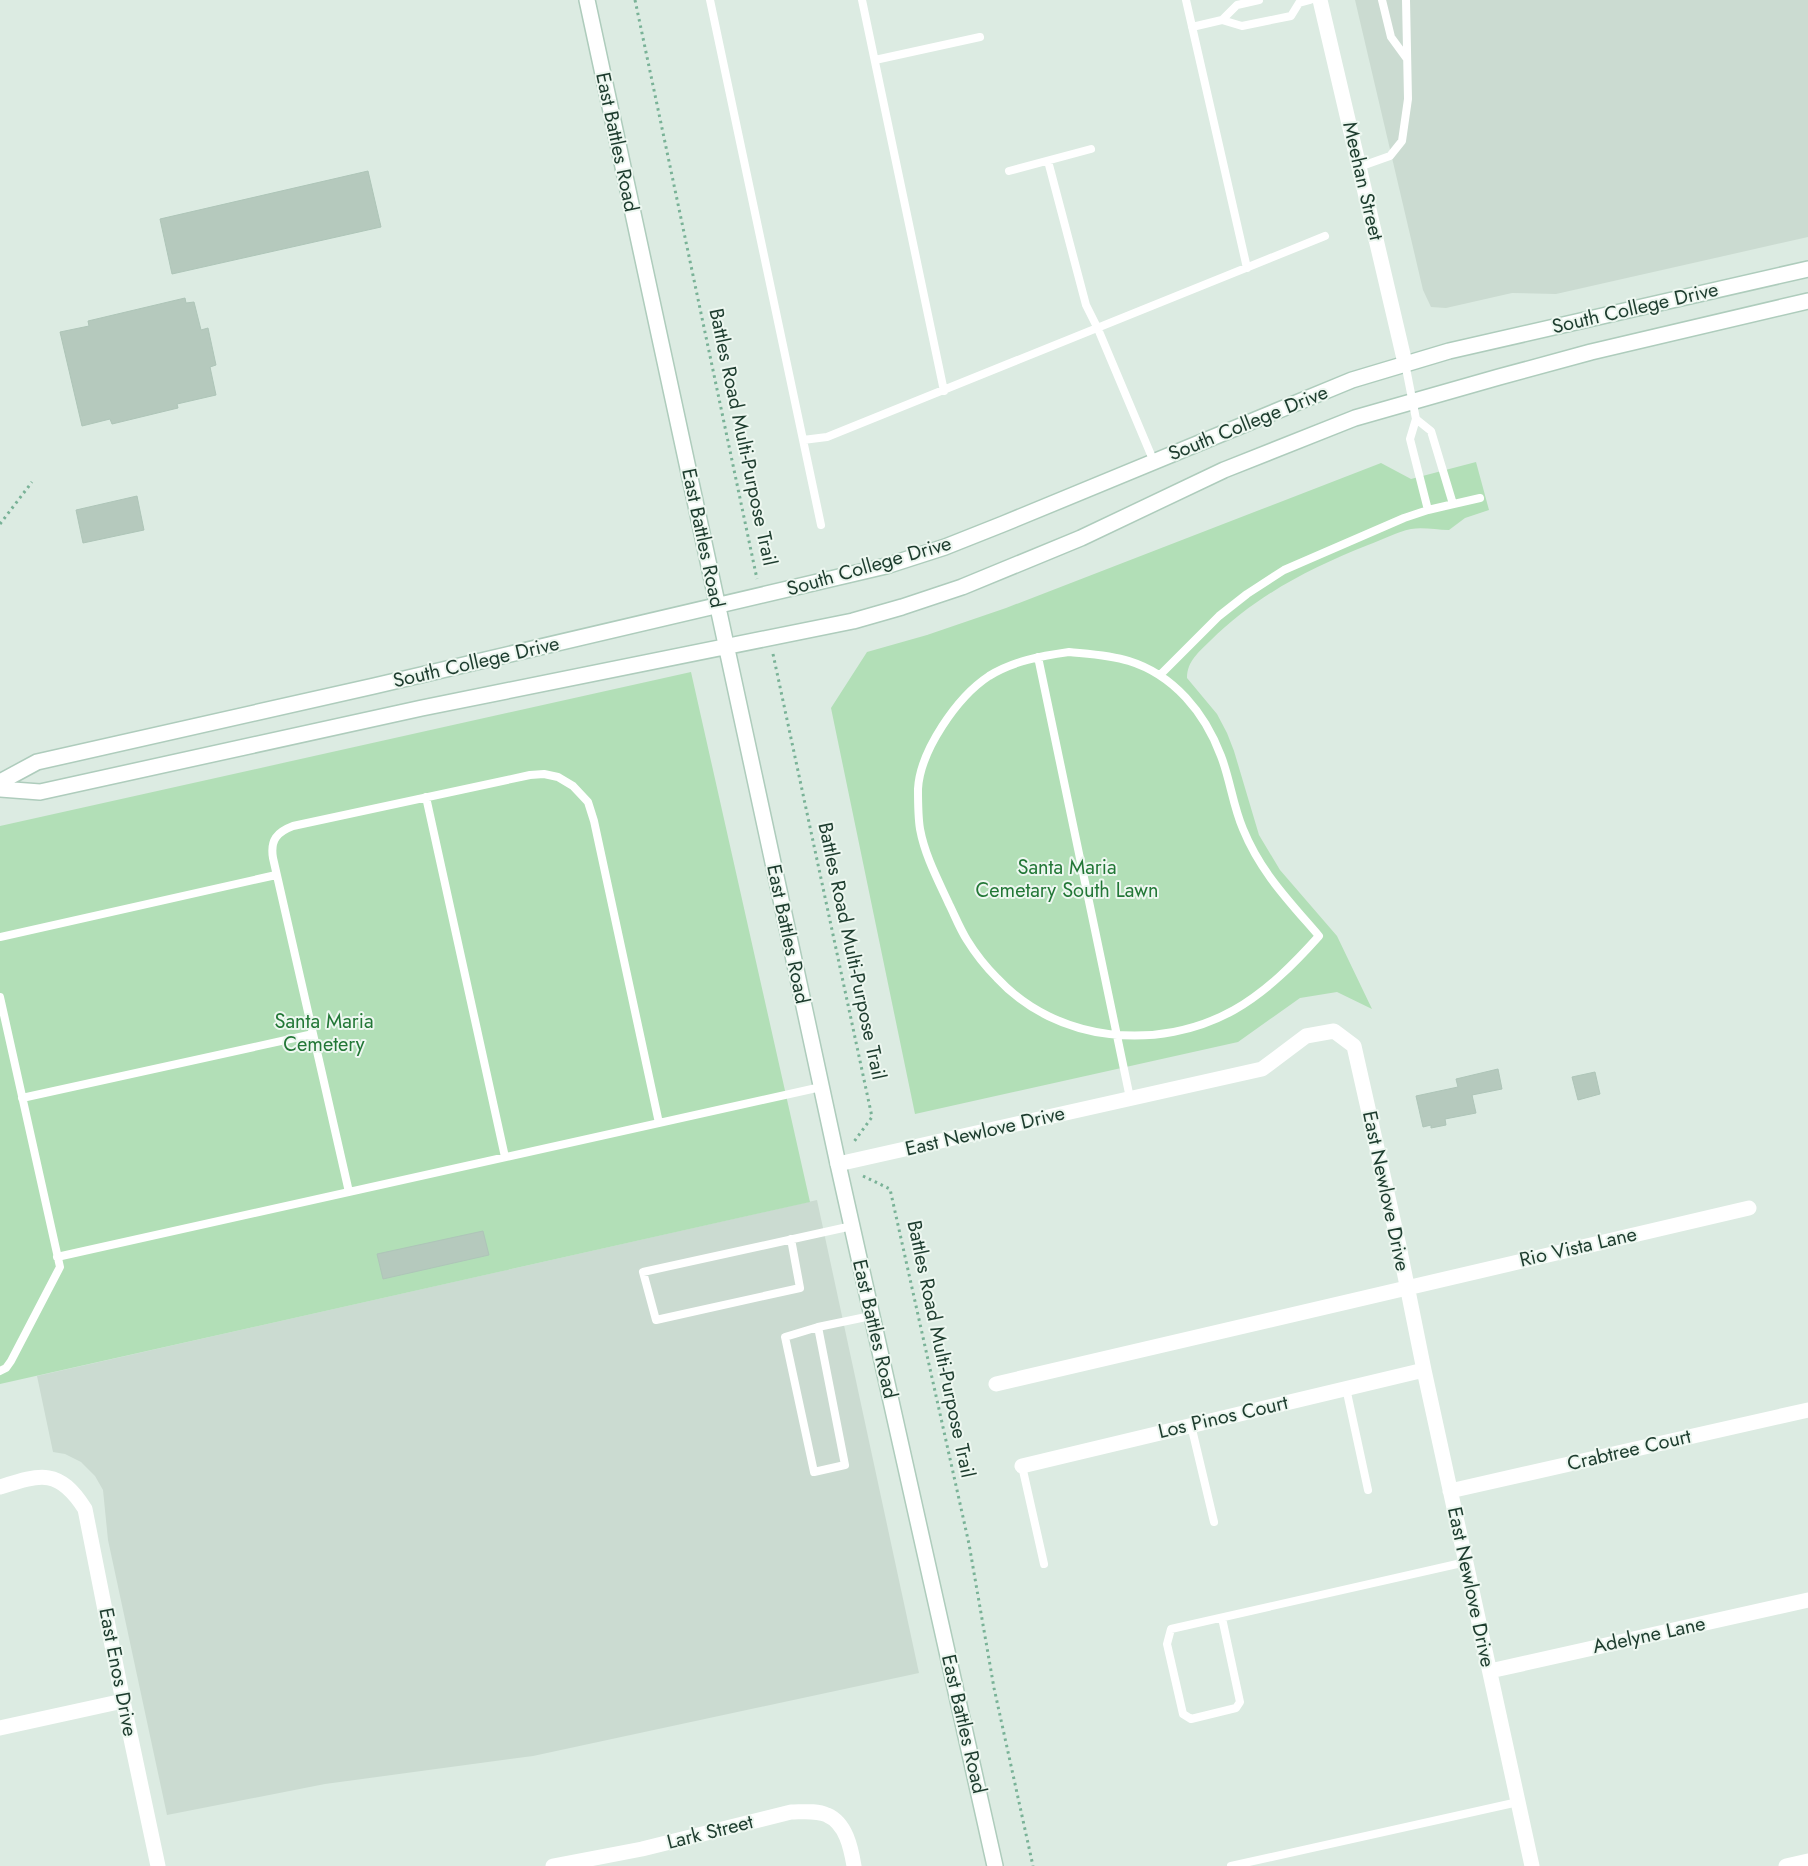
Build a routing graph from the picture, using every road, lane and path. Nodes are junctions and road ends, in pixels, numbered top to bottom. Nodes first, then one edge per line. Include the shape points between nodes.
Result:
1 (587, 0) edge
2 (635, 0) edge
3 (710, 0) edge
4 (862, 0) edge
5 (1186, 0) edge
6 (1259, 0) edge
7 (1310, 0) edge
8 (1320, 0) edge
9 (1382, 0) edge
10 (1406, 0) edge
11 (1297, 2) edge
12 (1222, 20) junction
13 (1192, 27) junction
14 (980, 37) dead end
15 (1407, 59) junction
16 (874, 60) junction
17 (1091, 149) dead end
18 (1048, 161) junction
19 (1359, 167) junction
20 (1009, 172) dead end
21 (1325, 236) dead end
22 (1247, 268) junction
23 (1808, 269) edge
24 (1808, 301) edge
25 (1098, 329) junction
26 (1404, 363) junction
27 (944, 391) junction
28 (1412, 401) junction
29 (1416, 419) junction
30 (803, 440) junction
31 (1154, 462) junction
32 (32, 482) dead end
33 (1480, 498) dead end
34 (1453, 504) junction
35 (1428, 510) junction
36 (0, 524) edge
37 (821, 525) dead end
38 (760, 596) junction
39 (717, 604) junction
40 (769, 638) junction
41 (726, 647) junction
42 (1038, 657) junction
43 (1160, 675) junction
44 (0, 782) edge
45 (0, 789) edge
46 (426, 797) junction
47 (276, 875) junction
48 (0, 937) edge
49 (0, 997) edge
50 (313, 1034) junction
51 (1118, 1036) junction
52 (821, 1086) junction
53 (22, 1098) junction
54 (1130, 1098) junction
55 (659, 1123) junction
56 (506, 1157) junction
57 (838, 1164) junction
58 (349, 1192) junction
59 (1749, 1208) dead end
60 (852, 1226) junction
61 (791, 1239) junction
62 (58, 1257) junction
63 (1407, 1287) junction
64 (871, 1316) junction
65 (818, 1327) junction
66 (1424, 1370) junction
67 (0, 1371) edge
68 (996, 1384) dead end
69 (1346, 1388) junction
70 (1808, 1410) edge
71 (1191, 1425) junction
72 (1022, 1466) joint
73 (0, 1487) edge
74 (1368, 1490) dead end
75 (1450, 1491) junction
76 (1214, 1522) dead end
77 (1466, 1562) junction
78 (1044, 1564) dead end
79 (1808, 1600) edge
80 (1222, 1618) junction
81 (1490, 1671) junction
82 (123, 1701) junction
83 (0, 1728) edge
84 (1518, 1802) junction
85 (1808, 1861) edge
86 (158, 1866) edge
87 (553, 1866) edge
88 (854, 1866) edge
89 (995, 1866) edge
90 (1033, 1866) edge
91 (1232, 1866) edge
92 (1532, 1866) edge
93 (1786, 1866) edge

1 - 39 street, East Battles Road
2 - 38 path, Battles Road Multi-Purpose Trail
3 - 30 lane
4 - 16 lane
5 - 13 lane
6 - 12 lane via 1237,5
7 - 11 lane
8 - 19 street, Meehan Street
9 - 15 lane via 1391,36
10 - 15 lane
11 - 12 lane via 1290,16 1242,26
12 - 13 lane
13 - 22 lane
14 - 16 lane
15 - 19 lane via 1408,99 1402,141 1390,156
16 - 27 lane
17 - 18 lane
18 - 20 lane
18 - 25 lane via 1086,305
19 - 26 street, Meehan Street
21 - 22 lane
22 - 25 lane
23 - 26 street, South College Drive
24 - 28 street, South College Drive via 1591,352
25 - 27 lane
25 - 31 lane
26 - 28 lane
26 - 31 street, South College Drive via 1352,380
27 - 30 lane via 827,437
28 - 29 lane
28 - 40 street, South College Drive via 1355,418 1224,470 1081,538 962,587 852,621
29 - 34 lane via 1431,431
29 - 35 lane via 1410,439
30 - 37 lane
31 - 38 street, South College Drive via 945,547 886,566
32 - 36 path
33 - 34 lane
34 - 35 lane
35 - 43 lane via 1284,570 1219,616
38 - 39 street, South College Drive
39 - 41 street, East Battles Road
39 - 44 street, South College Drive via 37,762
40 - 41 street, South College Drive
40 - 57 path, Battles Road Multi-Purpose Trail via 872,1117
41 - 45 street, South College Drive via 422,708 40,792
41 - 52 street, East Battles Road
42 - 43 lane via 1069,652 1101,655 1130,661
42 - 51 lane
42 - 51 lane via 1013,664 989,676 966,695 944,722 927,753 918,788 920,830 931,865 967,940 997,979 1030,1006 1068,1025
43 - 51 lane via 1186,697 1206,724 1221,756 1242,827 1256,858 1274,885 1319,936 1284,974 1235,1009 1198,1026 1161,1035
46 - 47 lane via 280,831 271,850
46 - 55 lane via 544,774 558,777 588,802
46 - 56 lane
47 - 48 lane
47 - 50 lane
49 - 53 lane
50 - 53 lane
50 - 58 lane
51 - 54 lane
52 - 55 lane
52 - 57 street, East Battles Road
53 - 62 lane
54 - 57 street, East Newlove Drive
54 - 63 street, East Newlove Drive via 1262,1069 1306,1036 1334,1031 1354,1046
55 - 56 lane
56 - 58 lane
57 - 60 street, East Battles Road
57 - 90 path, Battles Road Multi-Purpose Trail via 890,1189 969,1544 994,1688
58 - 62 lane
59 - 63 street, Rio Vista Lane
60 - 61 lane
60 - 64 street, East Battles Road
61 - 61 lane via 643,1272 656,1320 800,1288
62 - 67 lane via 60,1267 11,1360
63 - 66 street, East Newlove Drive
63 - 68 street, Rio Vista Lane
64 - 65 lane
64 - 89 street, East Battles Road
65 - 65 lane via 784,1337 814,1472 845,1465
66 - 69 street, Los Pinos Court
66 - 75 street, East Newlove Drive
69 - 71 street, Los Pinos Court
69 - 74 lane
70 - 75 street, Crabtree Court
71 - 72 street, Los Pinos Court
71 - 76 lane
72 - 78 lane
73 - 82 street, East Enos Drive via 48,1476 76,1494 85,1509
75 - 77 street, East Newlove Drive
77 - 80 lane
77 - 81 street, East Newlove Drive
79 - 81 street, Adelyne Lane
80 - 80 lane via 1240,1702 1236,1708 1191,1719 1183,1714 1167,1644 1171,1630
81 - 84 street, East Newlove Drive
82 - 83 street
82 - 86 street, East Enos Drive
84 - 91 lane
84 - 92 street, East Newlove Drive
85 - 93 street
87 - 88 street, Lark Street via 642,1849 791,1812 816,1812 835,1821 851,1848

